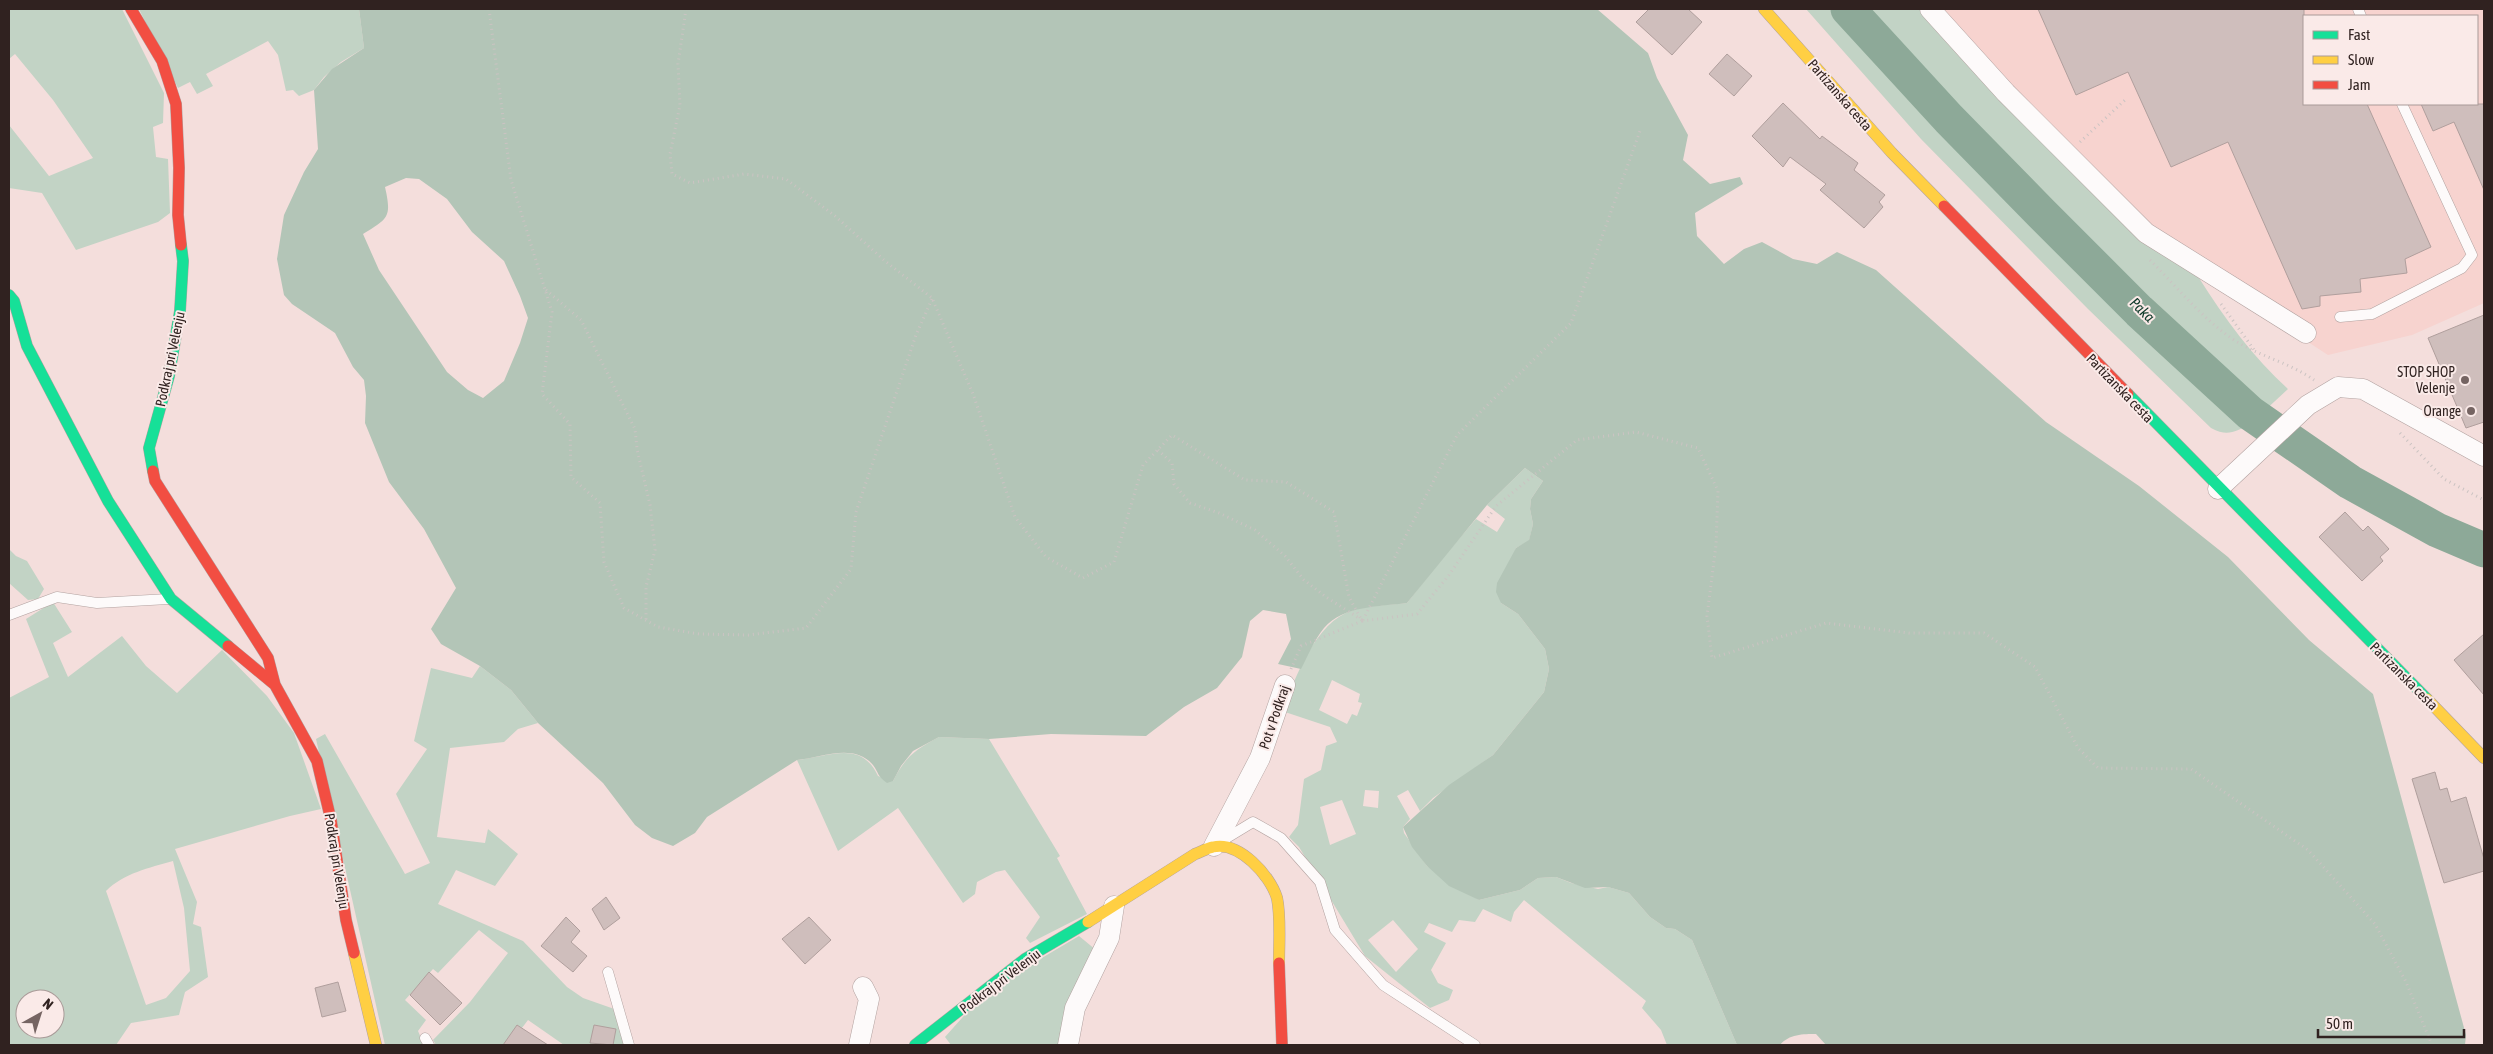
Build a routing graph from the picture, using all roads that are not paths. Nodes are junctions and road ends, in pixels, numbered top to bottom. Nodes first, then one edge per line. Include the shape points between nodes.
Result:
1 (131, 9) edge
2 (1764, 9) edge
3 (1930, 9) edge
4 (2402, 105) edge
5 (9, 295) edge
6 (2340, 316) dead end
7 (2306, 333) dead end
8 (2484, 456) edge
9 (2218, 488) junction
10 (171, 598) junction
11 (9, 615) edge
12 (1285, 685) road end
13 (275, 686) junction
14 (2484, 758) edge
15 (1214, 846) junction
16 (1114, 906) junction
17 (608, 972) dead end
18 (863, 987) dead end
19 (376, 1045) edge
20 (629, 1045) edge
21 (859, 1045) edge
22 (915, 1045) edge
23 (1068, 1045) edge
24 (1282, 1045) edge
25 (1475, 1045) edge

1 - 13 street, Podkraj pri Velenju via 162,61 176,104 182,286 169,376 149,448 155,481 268,658
2 - 9 street, Partizanska cesta via 1892,153
3 - 7 street via 2006,93 2146,233
4 - 6 lane via 2472,255 2462,268 2372,314
5 - 10 street, Podkraj pri Velenju via 14,301 27,346 108,502
8 - 9 street via 2363,389 2338,386 2308,404
9 - 14 street, Partizanska cesta
10 - 11 lane via 97,603 57,597
10 - 13 street, Podkraj pri Velenju
12 - 15 street, Pot v Podkraj via 1260,758
13 - 19 street, Podkraj pri Velenju via 318,761 331,820 346,920
15 - 16 street, Podkraj pri Velenju via 1195,854
15 - 24 street via 1233,850 1254,862 1266,876 1277,899
15 - 25 lane, Podkraj pri Velenju via 1253,822 1281,838 1320,882 1334,930 1383,985
16 - 22 street, Podkraj pri Velenju via 1025,959
16 - 23 street via 1109,938 1076,1008
17 - 20 lane
18 - 21 street via 869,999

